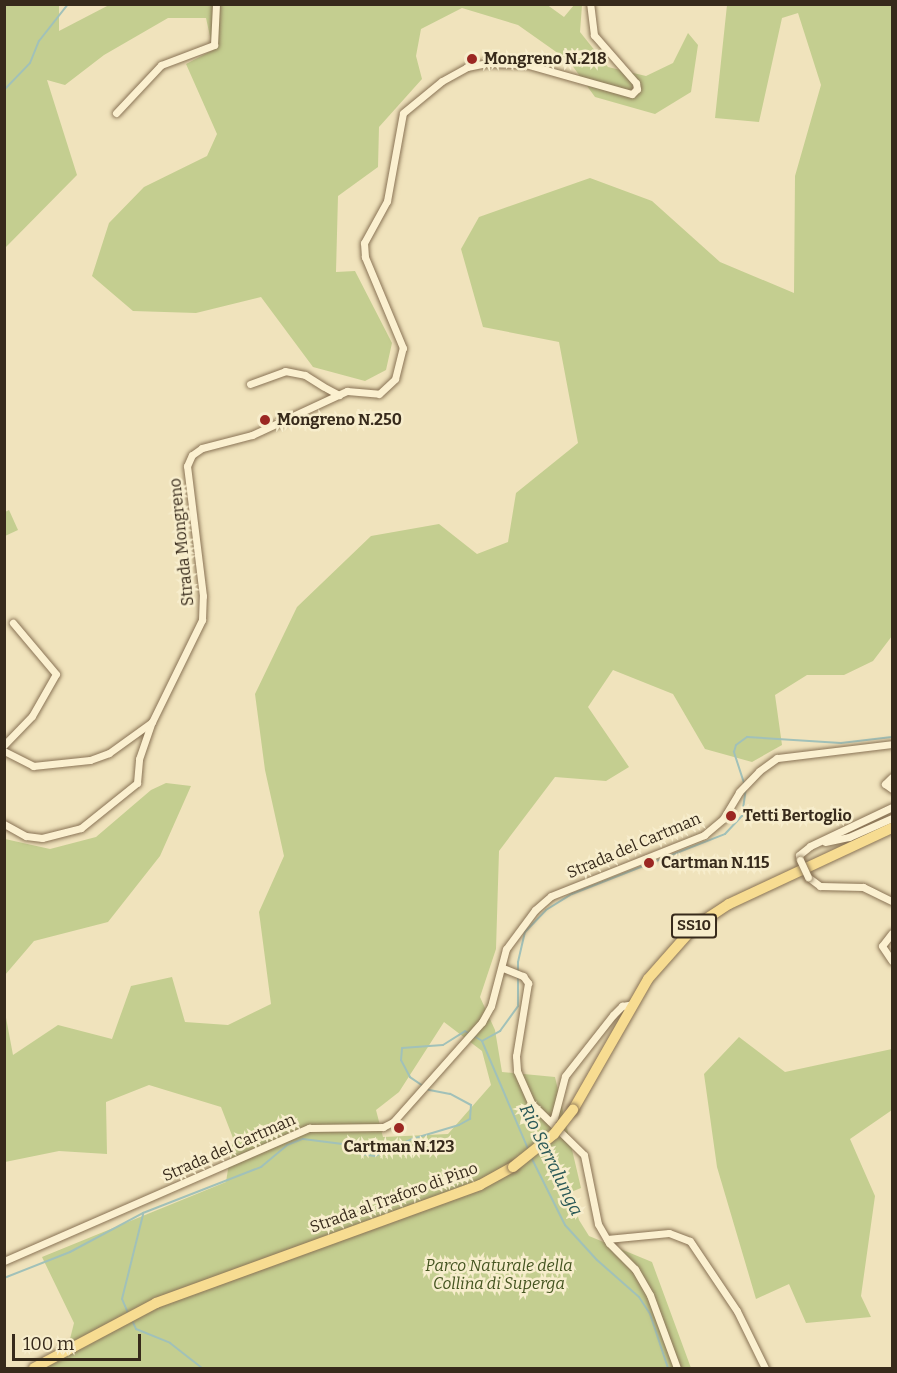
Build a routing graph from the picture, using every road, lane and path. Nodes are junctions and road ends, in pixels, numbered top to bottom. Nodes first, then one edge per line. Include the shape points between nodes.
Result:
1 (216, 4) edge
2 (590, 4) edge
3 (116, 113) dead end
4 (250, 384) dead end
5 (339, 395) junction
6 (13, 623) dead end
7 (152, 722) junction
8 (892, 744) edge
9 (4, 745) edge
10 (4, 751) edge
11 (892, 777) edge
12 (892, 789) edge
13 (892, 807) edge
14 (892, 818) edge
15 (4, 824) edge
16 (892, 828) edge
17 (810, 846) junction
18 (892, 902) edge
19 (892, 933) edge
20 (892, 961) edge
21 (503, 968) junction
22 (633, 1004) junction
23 (550, 1121) junction
24 (607, 1239) junction
25 (4, 1261) edge
26 (34, 1368) edge
27 (677, 1368) edge
28 (765, 1368) edge

1 - 3 street via 214,45 161,65
2 - 5 street, Strada Mongreno via 594,35 636,83 638,89 632,94 525,64 487,63 467,67 442,81 403,113 387,201 364,243 365,257 403,348 389,387 379,394 347,391
4 - 5 street via 285,371 304,375
5 - 7 street, Strada Mongreno via 252,435 202,448 189,460 203,614 199,631
6 - 9 street via 56,674 32,716
7 - 10 street via 109,753 90,760 33,766
7 - 15 street, Strada Mongreno via 132,790 81,828 42,837 26,836
8 - 21 street, Strada del Cartman via 870,750 777,758 739,792 723,819 704,835 551,896 535,910 506,949
11 - 12 street via 885,784
13 - 17 street
14 - 17 street via 849,837
16 - 22 main road, Strada al Traforo di Pino / SS10 via 710,914 661,961
17 - 18 street, bridge via 799,855 800,860 808,877 820,886 863,887
19 - 20 street via 882,945
21 - 23 street via 523,976 528,983 517,1071 531,1103
21 - 25 street, Strada del Cartman via 490,1006 476,1028 393,1122 383,1127 309,1128
22 - 23 street via 622,1006 613,1015 565,1076
22 - 26 main road, Strada al Traforo di Pino / SS10, bridge via 573,1110 554,1134 513,1167 480,1185 156,1303
23 - 24 street via 584,1155 598,1224
24 - 27 street via 635,1269 650,1294
24 - 28 street via 669,1233 690,1241 737,1311

